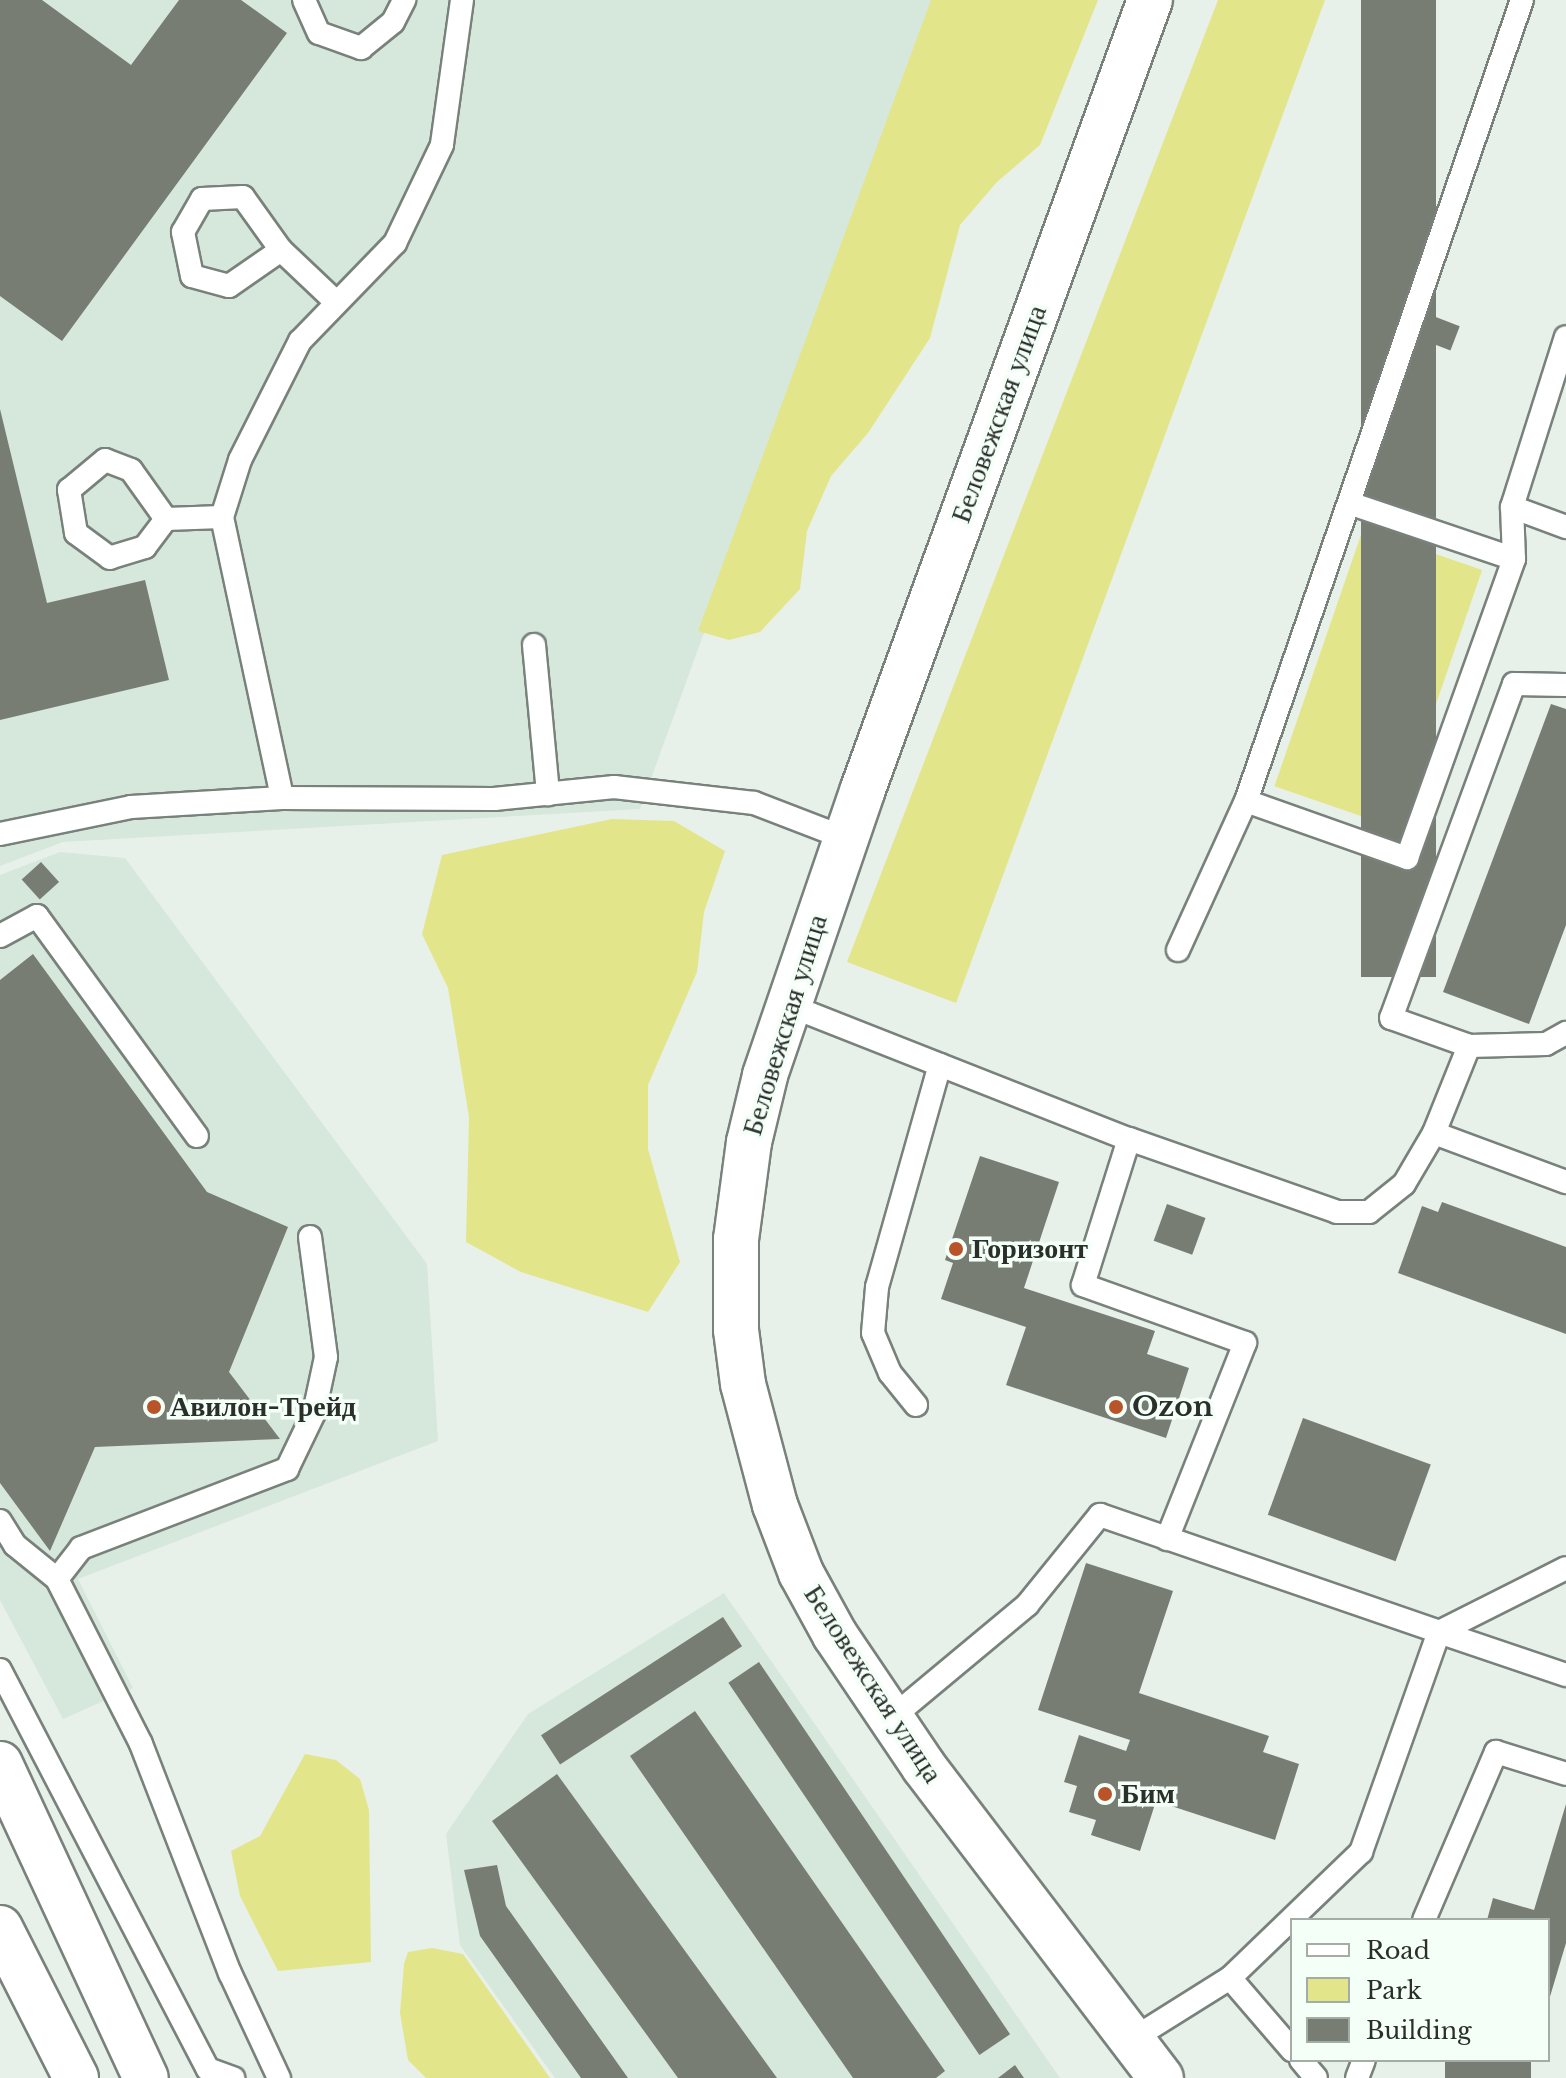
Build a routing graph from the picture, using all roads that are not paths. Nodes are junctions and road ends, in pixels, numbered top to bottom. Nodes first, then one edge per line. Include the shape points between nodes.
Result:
1 (304, 0) edge
2 (404, 0) edge
3 (462, 0) edge
4 (1150, 0) edge
5 (1522, 0) edge
6 (281, 250) junction
7 (336, 302) junction
8 (1566, 337) edge
9 (1349, 503) junction
10 (1512, 507) junction
11 (222, 517) junction
12 (166, 519) junction
13 (1566, 527) edge
14 (1514, 559) junction
15 (534, 645) dead end
16 (1566, 685) edge
17 (548, 794) junction
18 (282, 798) junction
19 (1246, 801) junction
20 (0, 834) edge
21 (845, 838) junction
22 (0, 936) edge
23 (1178, 950) dead end
24 (788, 1005) junction
25 (1566, 1033) edge
26 (1469, 1046) junction
27 (940, 1065) junction
28 (1434, 1133) junction
29 (197, 1136) dead end
30 (1129, 1139) junction
31 (1566, 1182) edge
32 (310, 1237) dead end
33 (916, 1405) dead end
34 (0, 1521) edge
35 (1167, 1539) junction
36 (1566, 1568) edge
37 (57, 1579) junction
38 (1439, 1632) junction
39 (0, 1670) edge
40 (1566, 1675) edge
41 (889, 1720) junction
42 (0, 1764) edge
43 (1566, 1774) edge
44 (1292, 1918) edge
45 (1425, 1918) edge
46 (1290, 1920) edge
47 (0, 1928) edge
48 (1230, 1978) junction
49 (1131, 2040) junction
50 (1290, 2048) edge
51 (1303, 2062) edge
52 (76, 2078) edge
53 (146, 2078) edge
54 (233, 2078) edge
55 (279, 2078) edge
56 (1161, 2078) edge
57 (1316, 2078) edge

1 - 2 lane via 319,33 361,48 393,22
3 - 7 lane via 442,145 395,243
4 - 21 main road, Беловежская улица
5 - 9 lane
6 - 6 lane via 243,197 202,199 183,232 192,276 229,286
6 - 7 lane
7 - 11 lane via 300,341 240,460
8 - 10 lane
9 - 14 lane
9 - 19 lane
10 - 13 lane
10 - 14 lane
11 - 12 lane
11 - 18 lane
12 - 12 lane via 131,470 105,460 69,490 76,533 110,558 145,547
14 - 19 lane via 1407,858
15 - 17 lane
16 - 26 lane via 1514,684 1391,1018
17 - 18 lane via 494,799
17 - 21 lane via 614,787 754,803
18 - 20 lane via 131,807
19 - 23 lane
21 - 24 main road, Беловежская улица
22 - 29 lane via 37,916
24 - 27 lane
24 - 41 main road, Беловежская улица via 749,1142 736,1239 736,1330 743,1384 775,1505 801,1573
25 - 26 lane via 1546,1044
26 - 28 lane
27 - 30 lane
27 - 33 lane via 877,1287 873,1333 890,1373
28 - 30 lane via 1404,1184 1369,1212 1337,1212
28 - 31 lane
30 - 35 lane via 1083,1285 1245,1343
32 - 37 lane via 326,1357 314,1413 287,1469 81,1548
34 - 37 lane via 15,1545
35 - 38 lane
35 - 41 lane via 1100,1515 1027,1605
36 - 38 lane
37 - 55 lane via 141,1744 230,1973
38 - 40 lane
38 - 44 lane via 1361,1852
39 - 54 lane via 208,2069
41 - 49 main road, Беловежская улица
42 - 53 main road
43 - 45 lane via 1496,1752
46 - 48 lane
47 - 52 main road
48 - 49 lane
48 - 50 lane
49 - 56 main road, Беловежская улица
51 - 57 lane

